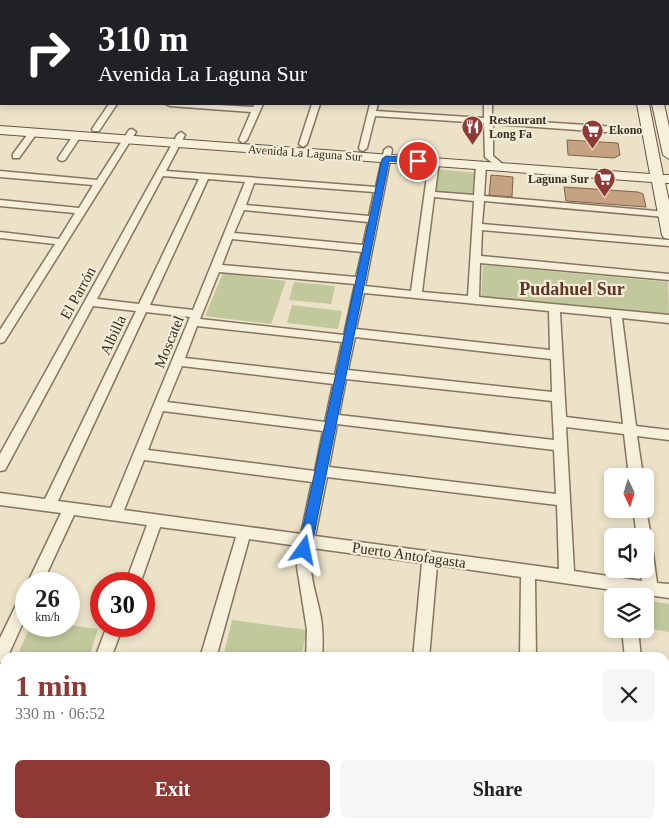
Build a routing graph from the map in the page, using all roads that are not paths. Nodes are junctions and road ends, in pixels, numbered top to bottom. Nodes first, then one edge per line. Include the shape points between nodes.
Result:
1 (112, 105) edge
2 (199, 105) edge
3 (316, 105) edge
4 (488, 105) edge
5 (643, 105) edge
6 (658, 105) edge
7 (257, 107) edge
8 (373, 108) edge
9 (487, 121) junction
10 (0, 122) edge
11 (96, 129) junction
12 (0, 130) edge
13 (648, 132) junction
14 (33, 133) junction
15 (77, 136) junction
16 (129, 136) junction
17 (179, 139) junction
18 (243, 140) junction
19 (303, 144) junction
20 (363, 148) junction
21 (387, 154) junction
22 (669, 155) edge
23 (16, 156) dead end
24 (62, 158) dead end
25 (485, 161) junction
26 (434, 162) junction
27 (669, 170) edge
28 (161, 173) junction
29 (0, 174) edge
30 (661, 175) edge
31 (205, 176) junction
32 (251, 180) junction
33 (99, 183) junction
34 (379, 190) junction
35 (430, 194) junction
36 (479, 198) junction
37 (0, 203) edge
38 (240, 207) junction
39 (82, 211) junction
40 (665, 214) junction
41 (373, 219) junction
42 (478, 227) junction
43 (3, 235) edge
44 (669, 235) edge
45 (228, 236) junction
46 (62, 242) junction
47 (669, 243) edge
48 (0, 245) edge
49 (367, 249) junction
50 (476, 259) junction
51 (215, 268) junction
52 (669, 277) edge
53 (359, 285) junction
54 (416, 295) junction
55 (473, 300) junction
56 (90, 302) junction
57 (143, 308) junction
58 (554, 308) junction
59 (616, 314) junction
60 (195, 318) junction
61 (669, 320) edge
62 (349, 335) junction
63 (1, 337) edge
64 (556, 355) junction
65 (178, 361) junction
66 (340, 377) junction
67 (558, 397) junction
68 (159, 406) junction
69 (559, 421) junction
70 (331, 423) junction
71 (630, 430) junction
72 (669, 435) edge
73 (560, 446) junction
74 (140, 454) junction
75 (0, 466) edge
76 (635, 468) edge
77 (320, 474) junction
78 (0, 499) edge
79 (563, 500) junction
80 (49, 506) junction
81 (70, 508) junction
82 (115, 515) junction
83 (156, 520) junction
84 (244, 532) junction
85 (306, 541) junction
86 (430, 558) junction
87 (40, 572) edge
88 (136, 572) edge
89 (528, 572) junction
90 (567, 577) junction
91 (613, 588) edge
92 (654, 589) edge
93 (669, 591) edge
94 (15, 623) edge
95 (111, 637) edge
96 (631, 638) edge
97 (1, 652) edge
98 (105, 652) edge
99 (210, 652) edge
100 (315, 652) edge
101 (422, 652) edge
102 (528, 652) edge
103 (632, 652) edge

1 - 11 street
2 - 7 street
3 - 19 street
4 - 9 street
5 - 13 street
6 - 22 street
7 - 18 street
8 - 9 street
8 - 20 street
9 - 13 street
9 - 25 street
10 - 11 street, Avenida La Laguna Sur
11 - 16 street, Avenida La Laguna Sur
12 - 14 street, Avenida La Laguna Sur
13 - 30 street
14 - 15 street, Avenida La Laguna Sur
14 - 23 street
15 - 16 street, Avenida La Laguna Sur
15 - 24 street
16 - 17 street, Avenida La Laguna Sur
16 - 33 street
17 - 18 street, Avenida La Laguna Sur
17 - 21 street, Avenida La Laguna Sur
17 - 28 street, El Parrón
18 - 19 street, Avenida La Laguna Sur
19 - 20 street, Avenida La Laguna Sur
20 - 21 street, Avenida La Laguna Sur
21 - 25 street, Avenida La Laguna Sur
21 - 26 street, Avenida La Laguna Sur
21 - 34 street
25 - 26 street, Avenida La Laguna Sur
25 - 30 street, Avenida La Laguna Sur
25 - 30 street, Avenida La Laguna Sur via 501,167
25 - 36 street
26 - 35 street
27 - 30 street, Avenida La Laguna Sur
28 - 31 street
28 - 56 street, El Parrón
29 - 33 street
30 - 40 street
31 - 32 street
31 - 57 street, Albilla
32 - 34 street
32 - 38 street, Moscatel
33 - 39 street
34 - 41 street
35 - 36 street
35 - 54 street
36 - 40 street
36 - 42 street
37 - 39 street
38 - 41 street
38 - 45 street, Moscatel
39 - 46 street
40 - 44 street
41 - 49 street
42 - 47 street
42 - 50 street
43 - 46 street
43 - 48 street
45 - 49 street
45 - 51 street, Moscatel
46 - 63 street
49 - 53 street
50 - 52 street
50 - 55 street
51 - 53 street
51 - 60 street, Moscatel
53 - 54 street
53 - 62 street
54 - 55 street
55 - 58 street
56 - 57 street
56 - 75 street, El Parrón
57 - 60 street
57 - 80 street, Albilla
58 - 59 street
58 - 64 street
59 - 61 street
59 - 71 street
60 - 62 street
60 - 65 street, Moscatel
62 - 64 street
62 - 66 street
64 - 67 street
65 - 66 street
65 - 68 street, Moscatel
66 - 67 street
66 - 70 street
67 - 69 street
68 - 70 street
68 - 74 street, Moscatel
69 - 71 street
69 - 73 street
70 - 73 street
70 - 77 street
71 - 72 street
71 - 76 street
73 - 79 street
74 - 77 street
74 - 82 street, Moscatel
77 - 79 street
77 - 85 street
78 - 80 street, Puerto Antofagasta
79 - 90 street
80 - 81 street, Puerto Antofagasta
81 - 82 street, Puerto Antofagasta
81 - 87 street
82 - 83 street, Puerto Antofagasta
83 - 84 street, Puerto Antofagasta
83 - 88 street
84 - 85 street, Puerto Antofagasta
84 - 99 street
85 - 86 street, Puerto Antofagasta
85 - 100 street via 303,572 315,622
86 - 89 street, Puerto Antofagasta
86 - 101 street
89 - 90 street, Puerto Antofagasta
89 - 102 street
90 - 91 street, Puerto Antofagasta
92 - 93 street, Puerto Antofagasta
94 - 97 street
95 - 98 street
96 - 103 street

